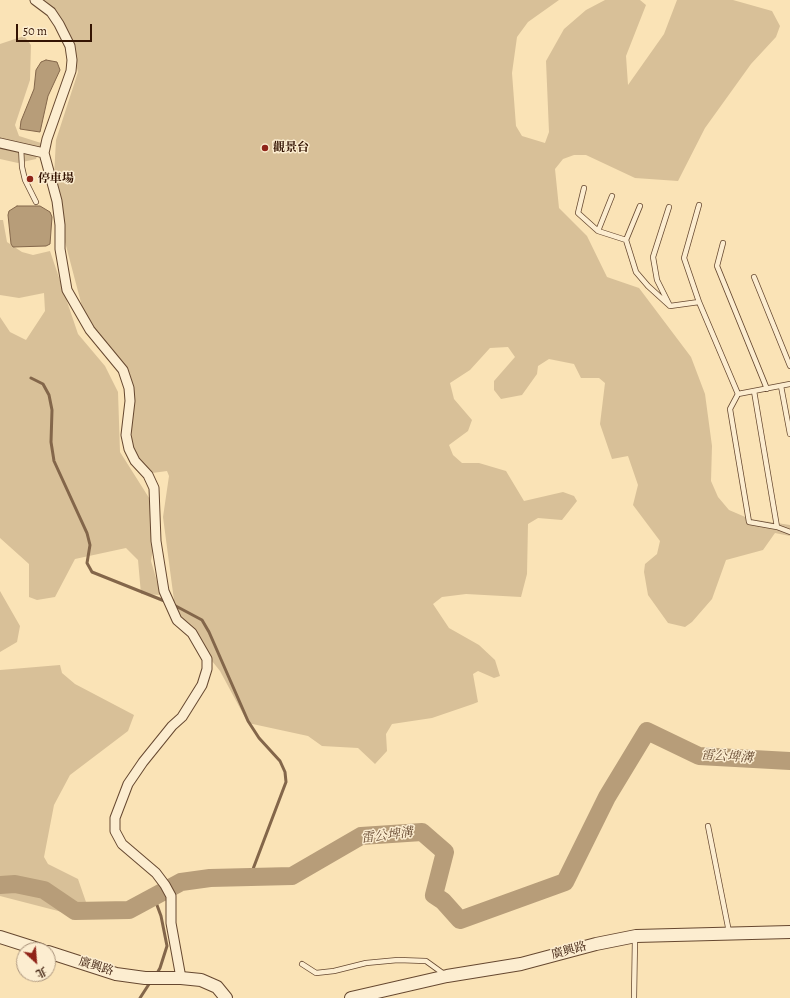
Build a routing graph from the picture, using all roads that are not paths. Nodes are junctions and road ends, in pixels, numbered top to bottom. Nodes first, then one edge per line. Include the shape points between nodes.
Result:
1 (35, 0) edge
2 (0, 143) edge
3 (21, 147) junction
4 (44, 154) junction
5 (584, 188) dead end
6 (612, 196) dead end
7 (36, 202) dead end
8 (699, 205) dead end
9 (640, 206) dead end
10 (669, 207) dead end
11 (598, 231) junction
12 (626, 240) junction
13 (724, 243) dead end
14 (754, 277) dead end
15 (699, 302) junction
16 (670, 306) junction
17 (790, 366) edge
18 (790, 384) edge
19 (781, 386) junction
20 (767, 388) junction
21 (754, 391) junction
22 (738, 394) junction
23 (790, 434) edge
24 (777, 527) junction
25 (790, 532) edge
26 (708, 826) dead end
27 (790, 932) edge
28 (730, 934) junction
29 (636, 936) junction
30 (0, 937) edge
31 (16, 942) edge
32 (56, 955) edge
33 (302, 964) dead end
34 (447, 976) junction
35 (181, 978) junction
36 (226, 998) edge
37 (354, 998) edge
38 (634, 998) edge

1 - 4 street via 51,12 59,24 70,46 72,60 71,71
2 - 3 street
3 - 4 street
3 - 7 lane via 22,167
4 - 35 street via 57,201 60,249 67,290 90,330 123,370 130,401 126,435 135,461 148,475 154,488 156,541 165,595 177,620 192,633 206,659 207,669 202,685 182,717 142,762 128,784 115,818 115,831 122,844 156,873 171,896 171,923
5 - 11 lane via 578,213
6 - 11 lane
8 - 15 lane via 684,258
9 - 12 lane
10 - 16 lane via 653,256 658,280
11 - 12 lane
12 - 16 lane via 636,272
13 - 20 lane via 717,266
14 - 17 lane
15 - 16 lane
15 - 22 lane
18 - 19 lane
19 - 20 lane
19 - 23 lane
20 - 21 lane
21 - 22 lane
21 - 24 lane
22 - 24 lane via 730,409 748,522
24 - 25 lane
26 - 28 lane
27 - 28 street, 廣興路
28 - 29 street, 廣興路
29 - 34 street, 廣興路 via 521,964
29 - 38 lane
30 - 31 street
32 - 35 street, 廣興路 via 116,974 145,978
33 - 34 lane via 316,973 366,963 426,961
34 - 37 street, 廣興路
35 - 36 street via 201,980 216,987

